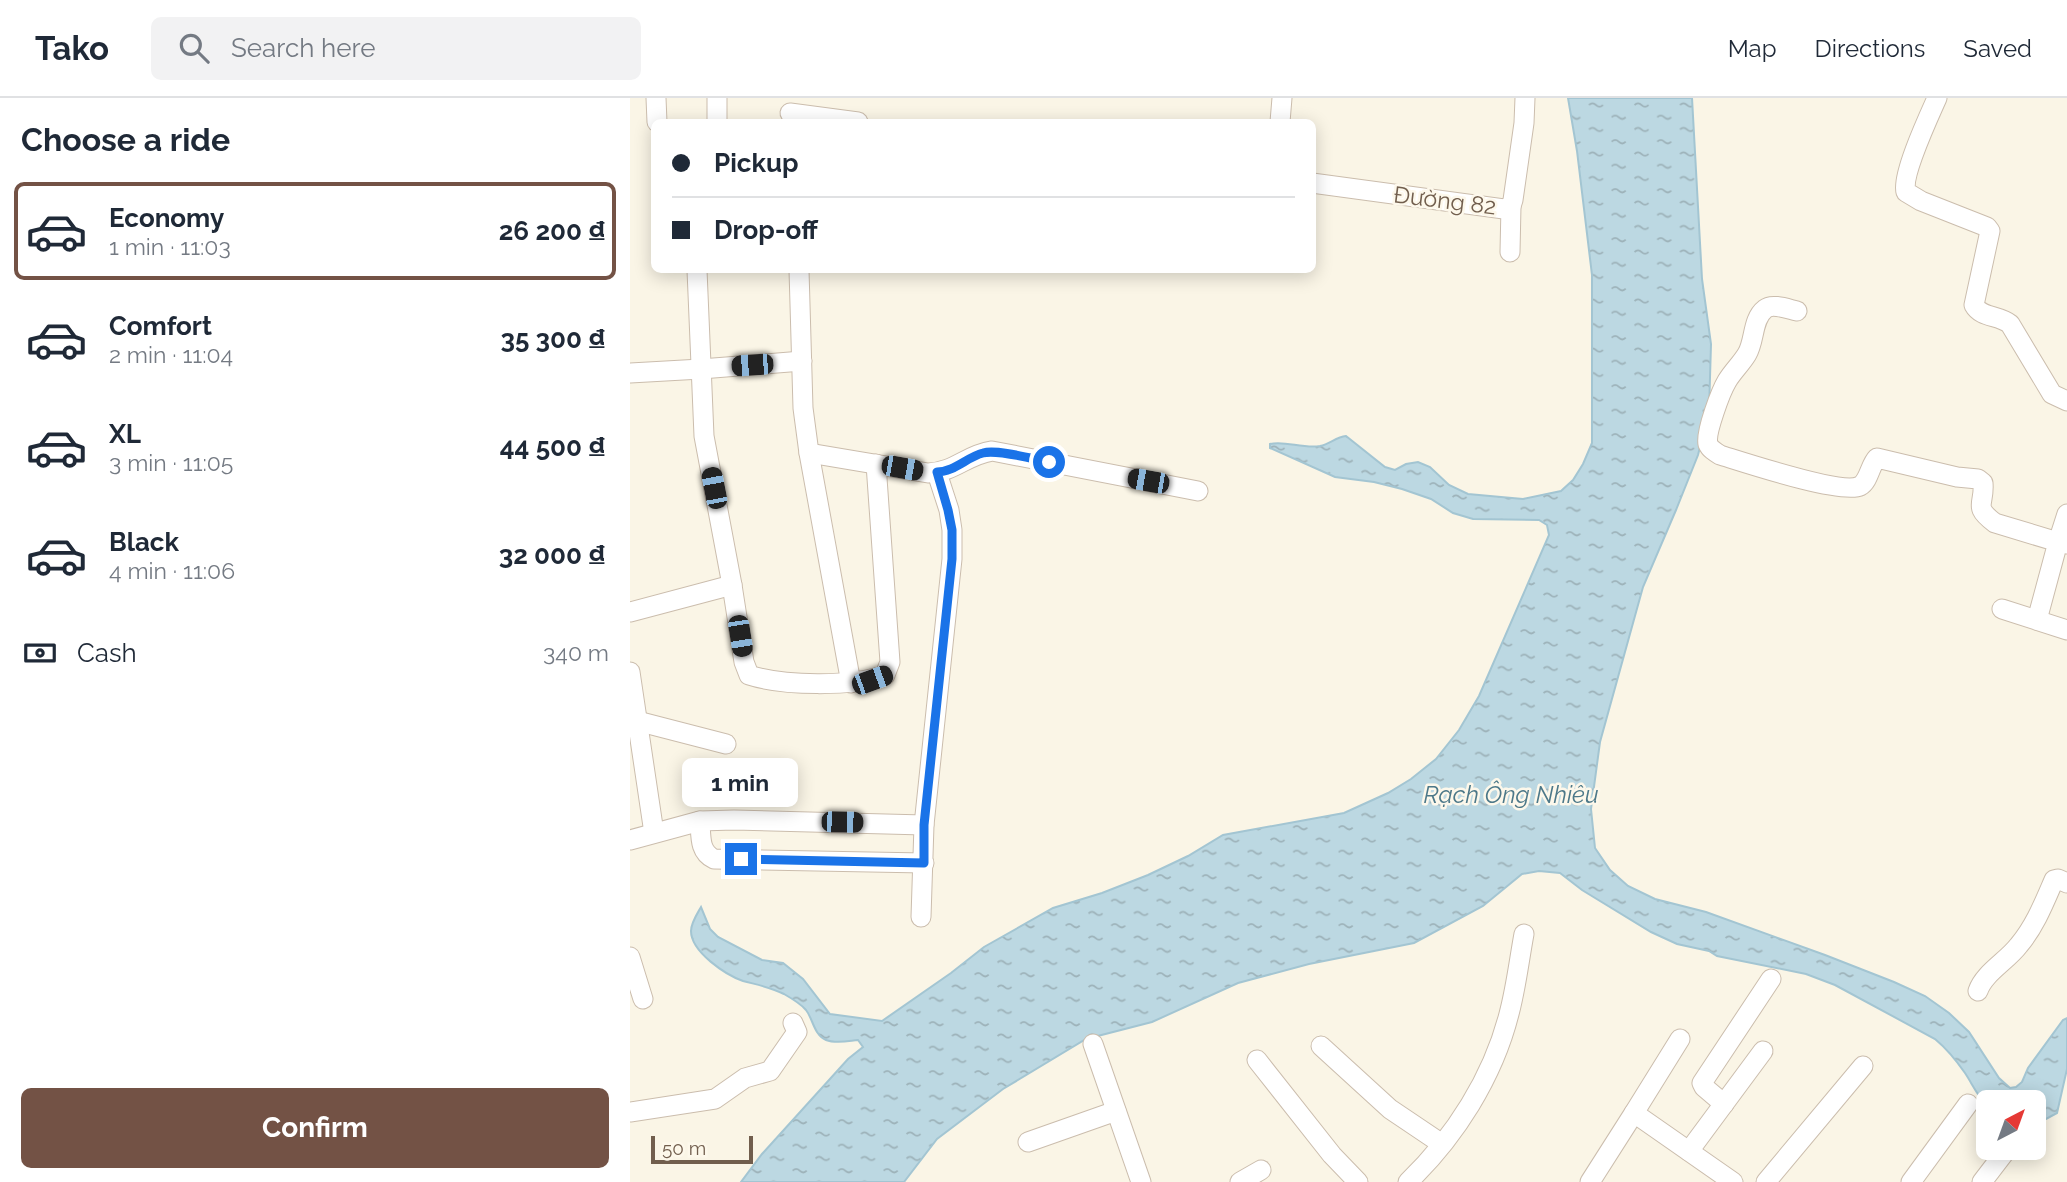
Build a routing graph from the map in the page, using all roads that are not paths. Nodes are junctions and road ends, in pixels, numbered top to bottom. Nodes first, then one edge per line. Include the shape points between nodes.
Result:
1 (656, 98) edge
2 (717, 98) edge
3 (1282, 98) edge
4 (1525, 98) edge
5 (1937, 98) edge
6 (790, 111) edge
7 (657, 119) edge
8 (717, 119) edge
9 (839, 119) edge
10 (1280, 119) edge
11 (1316, 184) edge
12 (1511, 206) junction
13 (1510, 253) dead end
14 (697, 273) edge
15 (799, 273) edge
16 (1797, 311) dead end
17 (802, 361) junction
18 (701, 369) junction
19 (630, 373) edge
20 (2067, 401) edge
21 (808, 453) junction
22 (876, 464) junction
23 (937, 472) junction
24 (1198, 491) dead end
25 (2067, 514) edge
26 (2063, 543) edge
27 (732, 585) junction
28 (2002, 610) dead end
29 (630, 612) edge
30 (2037, 620) junction
31 (2067, 630) edge
32 (630, 672) edge
33 (851, 683) junction
34 (637, 721) junction
35 (726, 744) dead end
36 (635, 750) edge
37 (700, 821) junction
38 (924, 825) junction
39 (654, 833) junction
40 (630, 841) edge
41 (924, 863) junction
42 (2067, 883) edge
43 (921, 917) dead end
44 (1524, 934) dead end
45 (630, 957) edge
46 (1771, 979) dead end
47 (1978, 991) dead end
48 (643, 999) dead end
49 (793, 1023) dead end
50 (1680, 1039) dead end
51 (1093, 1044) dead end
52 (1321, 1046) dead end
53 (1763, 1051) dead end
54 (1257, 1060) dead end
55 (1863, 1066) dead end
56 (1724, 1104) junction
57 (1968, 1104) dead end
58 (1116, 1111) junction
59 (630, 1112) edge
60 (1634, 1113) junction
61 (1028, 1142) dead end
62 (1442, 1144) junction
63 (1689, 1151) junction
64 (1999, 1160) edge
65 (1261, 1170) dead end
66 (1136, 1180) edge
67 (1914, 1181) edge
68 (1240, 1182) edge
69 (1358, 1182) edge
70 (1408, 1182) edge
71 (1590, 1182) edge
72 (1732, 1182) edge
73 (1766, 1182) edge
74 (1982, 1182) edge

1 - 7 street
2 - 8 street
3 - 10 street
4 - 12 street, Đường 82
5 - 20 street via 1910,165 1906,192 1987,227 1976,310 2010,324 2052,394
6 - 9 street
11 - 12 street, Đường 82 via 1504,209
12 - 13 street
14 - 18 street
15 - 17 street
16 - 26 street via 1769,307 1757,318 1748,354 1722,391 1708,435 1712,450 1834,487 1860,486 1877,458 1978,479 1983,483 1980,503 1986,517
17 - 18 street
17 - 21 street
18 - 19 street
18 - 27 street via 704,436
21 - 22 street
21 - 33 street
22 - 23 street
22 - 33 street via 890,663 886,675
23 - 24 street via 992,451
23 - 38 street via 952,530 952,559
25 - 26 street
26 - 30 street
27 - 29 street
27 - 33 street via 749,675 778,682
28 - 30 street
30 - 31 street
32 - 34 street
34 - 35 street
34 - 36 street
36 - 39 street
37 - 38 street
37 - 39 street
37 - 41 street via 703,850 714,859
38 - 41 street
39 - 40 street
41 - 43 street
42 - 47 street via 2054,880 2036,922
44 - 62 street via 1510,1013 1496,1055
45 - 48 street
46 - 56 street via 1702,1083
49 - 59 street via 797,1032 770,1071 746,1078 715,1099
50 - 60 street
51 - 58 street
52 - 62 street via 1390,1109
53 - 56 street
54 - 69 street
55 - 73 street
56 - 63 street
57 - 67 street
58 - 61 street
58 - 66 street
60 - 63 street
60 - 71 street
62 - 70 street
63 - 72 street
64 - 74 street
65 - 68 street

